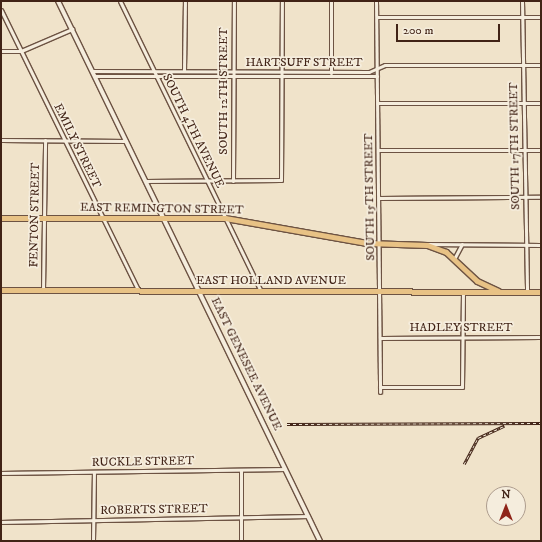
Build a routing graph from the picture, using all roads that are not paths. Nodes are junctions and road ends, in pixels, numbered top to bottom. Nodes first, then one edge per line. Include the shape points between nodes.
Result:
1 (58, 1) edge
2 (120, 1) edge
3 (185, 1) edge
4 (234, 1) edge
5 (282, 1) edge
6 (331, 1) edge
7 (376, 1) edge
8 (522, 1) edge
9 (1, 10) edge
10 (377, 17) junction
11 (522, 17) junction
12 (541, 17) edge
13 (72, 29) junction
14 (1, 51) edge
15 (21, 51) junction
16 (523, 64) junction
17 (541, 64) edge
18 (377, 68) junction
19 (92, 71) junction
20 (154, 71) junction
21 (184, 71) junction
22 (233, 71) junction
23 (282, 74) junction
24 (330, 74) junction
25 (156, 75) junction
26 (95, 76) junction
27 (184, 76) junction
28 (233, 76) junction
29 (377, 76) junction
30 (378, 103) junction
31 (523, 103) junction
32 (541, 103) edge
33 (1, 140) edge
34 (45, 140) junction
35 (65, 140) junction
36 (126, 142) junction
37 (378, 150) junction
38 (524, 150) junction
39 (541, 150) edge
40 (206, 180) junction
41 (146, 181) junction
42 (233, 181) junction
43 (379, 198) junction
44 (525, 198) junction
45 (541, 198) edge
46 (163, 217) junction
47 (1, 218) edge
48 (44, 218) junction
49 (102, 218) junction
50 (225, 218) junction
51 (380, 244) junction
52 (462, 244) junction
53 (422, 245) junction
54 (525, 245) junction
55 (541, 245) edge
56 (454, 259) junction
57 (1, 290) edge
58 (43, 290) junction
59 (138, 290) junction
60 (199, 290) junction
61 (261, 291) junction
62 (380, 291) junction
63 (498, 291) junction
64 (526, 292) junction
65 (541, 292) edge
66 (463, 293) junction
67 (462, 337) junction
68 (541, 337) edge
69 (380, 338) junction
70 (380, 386) junction
71 (380, 392) dead end
72 (285, 469) junction
73 (241, 470) junction
74 (94, 472) junction
75 (1, 473) edge
76 (308, 516) junction
77 (242, 517) junction
78 (93, 520) junction
79 (1, 522) edge
80 (93, 541) edge
81 (242, 541) edge
82 (320, 541) edge

1 - 13 main road, EAST GENESEE AVENUE
2 - 20 street, SOUTH 4TH AVENUE
3 - 21 street
4 - 22 street, SOUTH 12TH STREET
5 - 23 street
6 - 24 street
7 - 10 street, SOUTH 15TH STREET
8 - 11 street, SOUTH 17TH STREET
9 - 15 street, EMILY STREET
10 - 11 street
10 - 18 street, SOUTH 15TH STREET
11 - 12 street
11 - 16 street, SOUTH 17TH STREET
13 - 15 street
13 - 19 main road, EAST GENESEE AVENUE
14 - 15 street
15 - 35 street, EMILY STREET
16 - 17 street, HARTSUFF STREET
16 - 18 street, HARTSUFF STREET via 385,65
16 - 31 street, SOUTH 17TH STREET
18 - 24 street, HARTSUFF STREET via 369,72
18 - 29 street, SOUTH 15TH STREET
19 - 20 street, HARTSUFF STREET
19 - 26 main road, EAST GENESEE AVENUE
20 - 21 street, HARTSUFF STREET
20 - 25 street, SOUTH 4TH AVENUE
21 - 22 street, HARTSUFF STREET
21 - 27 street
22 - 23 street, HARTSUFF STREET
22 - 28 street, SOUTH 12TH STREET
23 - 24 street, HARTSUFF STREET
23 - 28 street, HARTSUFF STREET
23 - 42 street via 281,180
24 - 29 street, HARTSUFF STREET
25 - 26 street, HARTSUFF STREET
25 - 27 street, HARTSUFF STREET
25 - 40 street, SOUTH 4TH AVENUE
26 - 36 main road, EAST GENESEE AVENUE
27 - 28 street, HARTSUFF STREET
28 - 42 street, SOUTH 12TH STREET
29 - 30 street, SOUTH 15TH STREET
30 - 31 street
30 - 37 street, SOUTH 15TH STREET
31 - 32 street
31 - 38 street, SOUTH 17TH STREET
33 - 34 street
34 - 35 street
34 - 48 street, FENTON STREET
35 - 36 street
35 - 49 street, EMILY STREET
36 - 41 main road, EAST GENESEE AVENUE
37 - 38 street
37 - 43 street, SOUTH 15TH STREET
38 - 39 street
38 - 44 street, SOUTH 17TH STREET
40 - 41 street
40 - 42 street
40 - 50 street, SOUTH 4TH AVENUE
41 - 46 main road, EAST GENESEE AVENUE
43 - 44 street
43 - 51 street, SOUTH 15TH STREET
44 - 45 street
44 - 54 street, SOUTH 17TH STREET
46 - 49 highway, EAST REMINGTON STREET
46 - 50 highway, EAST REMINGTON STREET
46 - 60 main road, EAST GENESEE AVENUE
47 - 48 highway, EAST REMINGTON STREET
48 - 49 highway, EAST REMINGTON STREET
48 - 58 street, FENTON STREET
49 - 59 street, EMILY STREET
50 - 51 highway, EAST REMINGTON STREET
50 - 61 street, SOUTH 4TH AVENUE
51 - 53 highway, EAST REMINGTON STREET
51 - 62 street, SOUTH 15TH STREET
52 - 53 street
52 - 54 street
52 - 56 street
53 - 56 highway, EAST REMINGTON STREET via 442,250
54 - 55 street
54 - 64 street, SOUTH 17TH STREET
56 - 63 highway, EAST REMINGTON STREET via 478,281
57 - 58 highway, EAST HOLLAND AVENUE
58 - 59 highway, EAST HOLLAND AVENUE
59 - 60 highway, EAST HOLLAND AVENUE
60 - 61 highway, EAST HOLLAND AVENUE
60 - 72 main road, EAST GENESEE AVENUE
61 - 62 highway, EAST HOLLAND AVENUE
62 - 66 highway, EAST HOLLAND AVENUE
62 - 69 street, SOUTH 15TH STREET
63 - 64 highway, EAST HOLLAND AVENUE
63 - 66 highway, EAST HOLLAND AVENUE
64 - 65 highway, EAST HOLLAND AVENUE
66 - 67 street
67 - 68 street, HADLEY STREET
67 - 69 street, HADLEY STREET
67 - 70 street via 462,387
69 - 70 street, SOUTH 15TH STREET
70 - 71 street, SOUTH 15TH STREET
72 - 73 street, RUCKLE STREET
72 - 76 main road, EAST GENESEE AVENUE
73 - 74 street, RUCKLE STREET
73 - 77 street
74 - 75 street, RUCKLE STREET
74 - 78 street
76 - 77 street, ROBERTS STREET
76 - 82 main road, EAST GENESEE AVENUE
77 - 78 street, ROBERTS STREET
77 - 81 street
78 - 79 street, ROBERTS STREET
78 - 80 street

